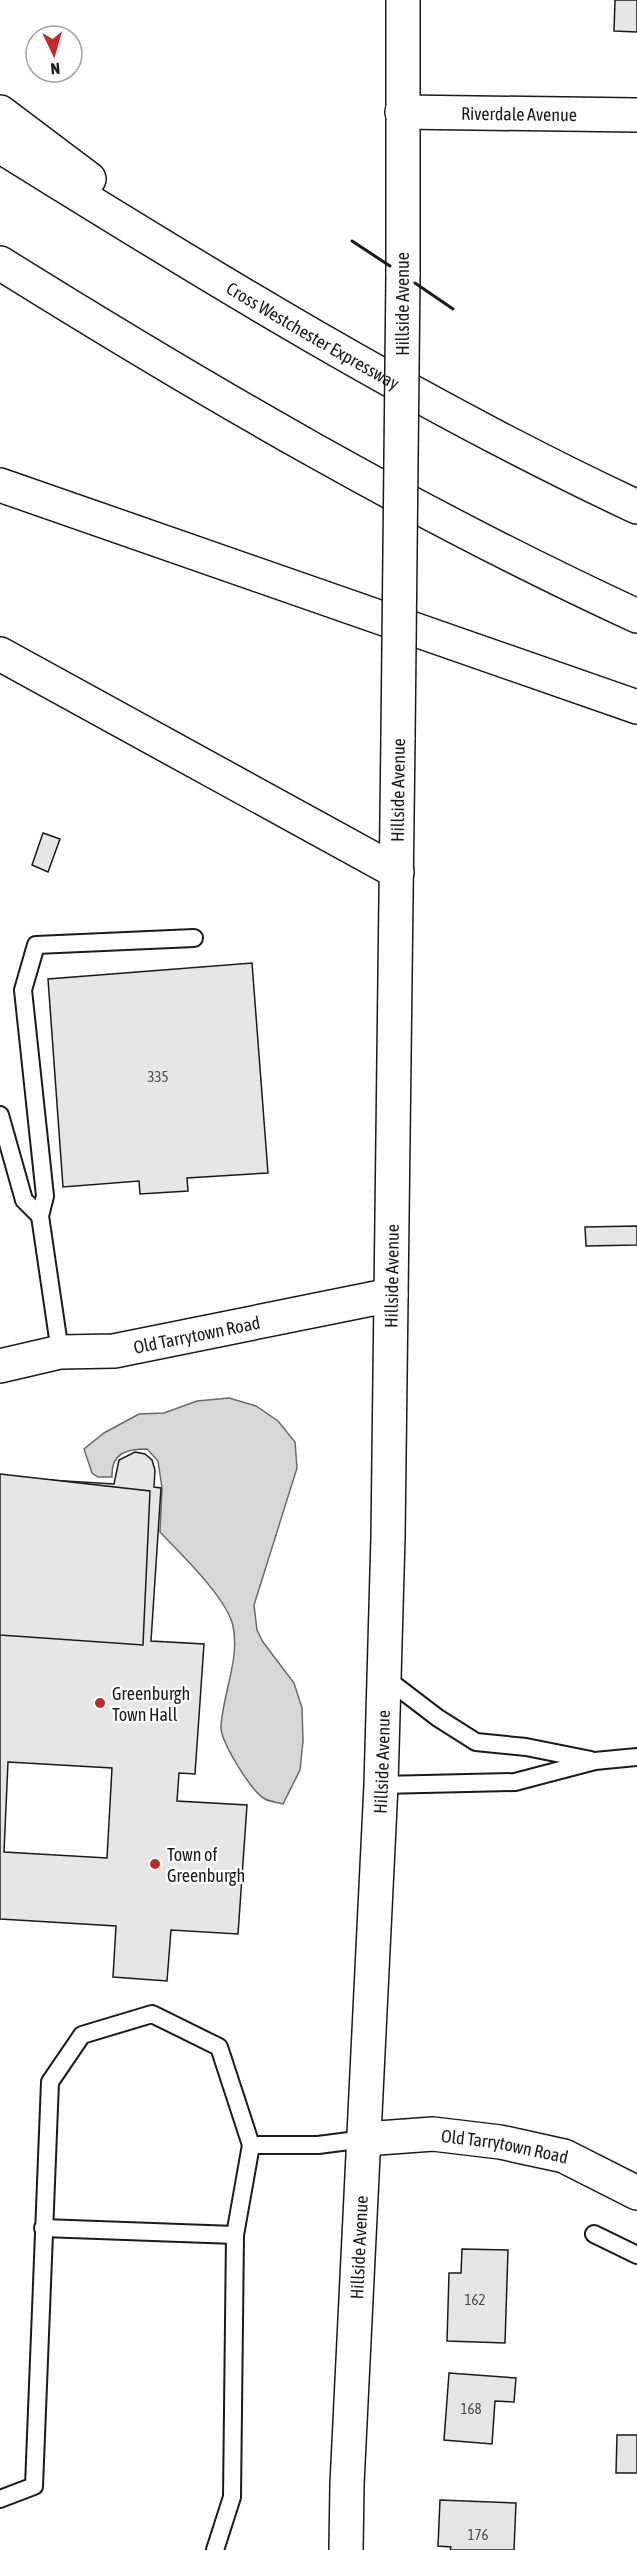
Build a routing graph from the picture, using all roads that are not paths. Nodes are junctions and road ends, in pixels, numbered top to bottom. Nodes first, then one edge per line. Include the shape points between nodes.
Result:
1 (403, 0) edge
2 (0, 112) edge
3 (402, 112) junction
4 (637, 115) edge
5 (0, 146) edge
6 (0, 263) edge
7 (248, 300) junction
8 (0, 484) edge
9 (637, 507) edge
10 (637, 616) edge
11 (0, 654) edge
12 (637, 707) edge
13 (397, 872) junction
14 (194, 938) dead end
15 (0, 1115) edge
16 (40, 1216) junction
17 (391, 1295) junction
18 (60, 1352) junction
19 (0, 1366) edge
20 (384, 1676) junction
21 (637, 1757) edge
22 (595, 1761) junction
23 (381, 1785) junction
24 (365, 2139) junction
25 (251, 2145) junction
26 (637, 2193) edge
27 (43, 2228) junction
28 (594, 2234) dead end
29 (235, 2235) junction
30 (637, 2255) edge
31 (0, 2499) edge
32 (215, 2550) edge
33 (346, 2550) edge

1 - 3 main road, Hillside Avenue
2 - 7 main road
3 - 4 main road, Riverdale Avenue
3 - 13 main road, Hillside Avenue, bridge
5 - 7 main road, Cross Westchester Expressway
6 - 10 main road via 318,454
7 - 9 main road, Cross Westchester Expressway via 490,434
8 - 12 main road
11 - 13 main road
13 - 17 main road, Hillside Avenue
14 - 16 lane via 36,945 23,990 45,1196
15 - 16 lane via 24,1200
16 - 18 lane
17 - 18 main road, Old Tarrytown Road via 114,1351
17 - 20 main road, Hillside Avenue
18 - 19 main road, Old Tarrytown Road
20 - 22 lane via 476,1742
20 - 23 main road, Hillside Avenue
21 - 22 lane
22 - 23 lane via 515,1782
23 - 24 main road, Hillside Avenue
24 - 25 lane via 318,2145
24 - 26 main road, Old Tarrytown Road via 433,2134 500,2142 564,2156
24 - 33 main road, Hillside Avenue
25 - 27 lane via 219,2047 152,2014 82,2035 50,2082
25 - 29 lane
27 - 29 lane
27 - 31 lane via 34,2486
28 - 30 lane
29 - 32 lane via 232,2497

